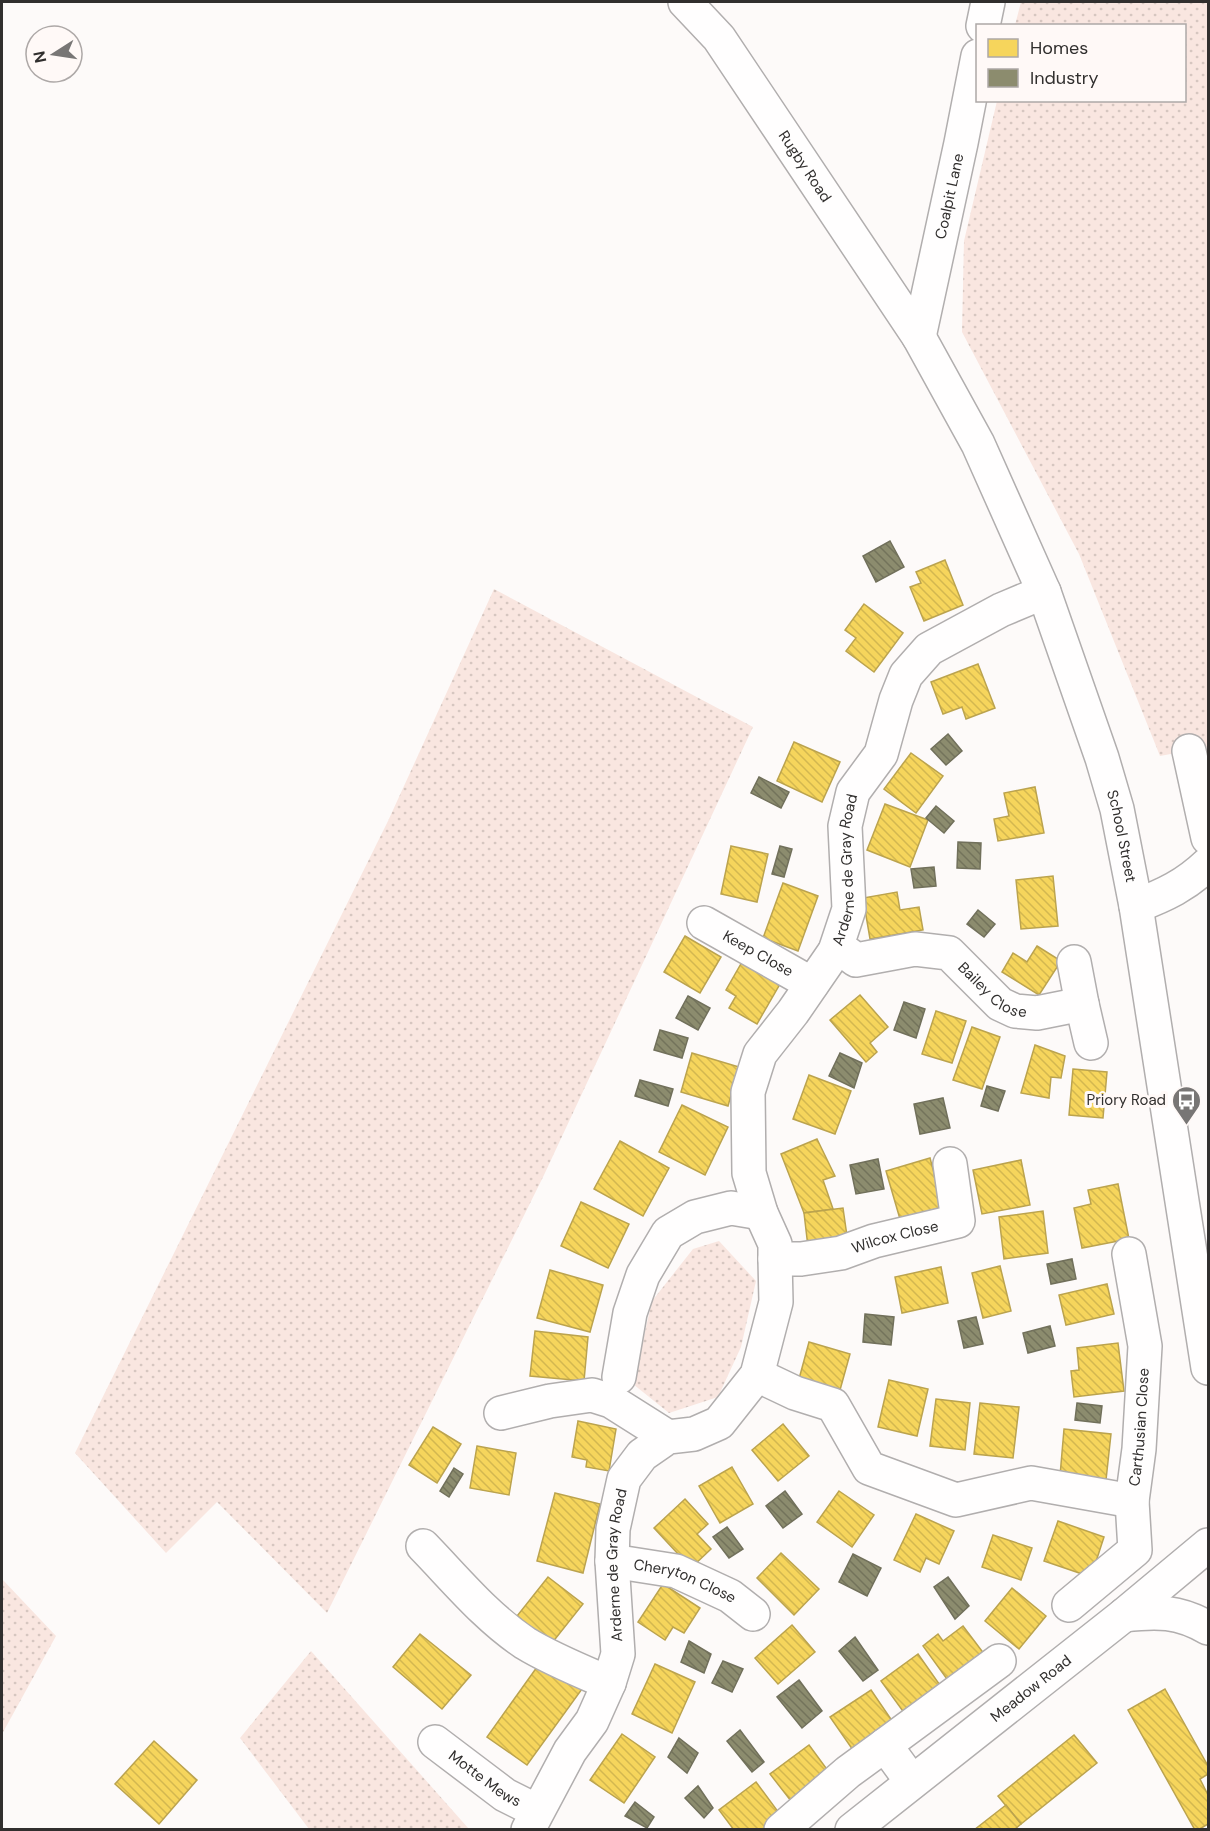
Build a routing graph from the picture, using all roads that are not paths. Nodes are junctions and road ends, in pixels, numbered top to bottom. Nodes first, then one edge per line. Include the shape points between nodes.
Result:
1 (685, 2) edge
2 (988, 2) edge
3 (983, 24) edge
4 (976, 66) edge
5 (919, 337) junction
6 (1044, 592) junction
7 (1189, 751) dead end
8 (1209, 837) edge
9 (1209, 864) edge
10 (1136, 906) junction
11 (704, 923) dead end
12 (835, 951) junction
13 (1074, 962) dead end
14 (812, 984) junction
15 (1082, 1004) junction
16 (1091, 1043) dead end
17 (950, 1164) dead end
18 (760, 1213) junction
19 (1129, 1254) dead end
20 (775, 1259) junction
21 (1209, 1368) edge
22 (757, 1375) junction
23 (619, 1377) dead end
24 (501, 1413) dead end
25 (668, 1437) junction
26 (1132, 1501) junction
27 (1209, 1545) edge
28 (423, 1546) dead end
29 (612, 1561) junction
30 (1069, 1605) dead end
31 (753, 1614) dead end
32 (1124, 1615) junction
33 (1209, 1628) edge
34 (999, 1661) dead end
35 (609, 1683) junction
36 (435, 1742) dead end
37 (885, 1745) junction
38 (912, 1782) junction
39 (532, 1820) edge
40 (781, 1830) edge
41 (852, 1830) edge

1 - 5 street, Rugby Road via 719,38
2 - 3 street
4 - 5 street, Coalpit Lane
5 - 6 street, School Street via 978,444
6 - 10 street, School Street via 1117,809
6 - 12 street, Arderne de Gray Road via 929,649 906,675 881,754 852,792 845,826 849,909
7 - 8 street
9 - 10 street via 1171,893
10 - 21 street, School Street
11 - 14 street, Keep Close
12 - 14 street, Arderne de Gray Road
12 - 15 street, Bailey Close via 856,960 915,950 949,953 1000,1004 1015,1011 1037,1013
13 - 15 street
14 - 18 street, Arderne de Gray Road via 760,1054 748,1092 749,1173
15 - 16 street
17 - 20 street, Wilcox Close via 958,1221 841,1253
18 - 20 street, Arderne de Gray Road via 775,1244
18 - 23 street via 730,1208 696,1217 668,1233 643,1275 630,1313
19 - 26 street, Carthusian Close via 1144,1346
20 - 22 street, Arderne de Gray Road via 776,1302
22 - 25 street, Arderne de Gray Road via 719,1423 694,1434
22 - 26 street, Carthusian Close via 833,1405 869,1468 956,1500 1031,1483
24 - 25 street via 592,1395 611,1401
25 - 29 street, Arderne de Gray Road via 642,1455 624,1479 613,1529
26 - 30 street via 1135,1550
27 - 32 street, Meadow Road
28 - 35 street via 490,1616 525,1642
29 - 31 street, Cheryton Close via 676,1571 730,1596
29 - 35 street, Arderne de Gray Road via 618,1654
32 - 33 street via 1155,1611 1190,1617
32 - 38 street, Meadow Road
34 - 37 street
35 - 39 street, Arderne de Gray Road via 592,1721 570,1751
36 - 39 street, Motte Mews
37 - 38 street
37 - 40 street
38 - 41 street, Meadow Road

